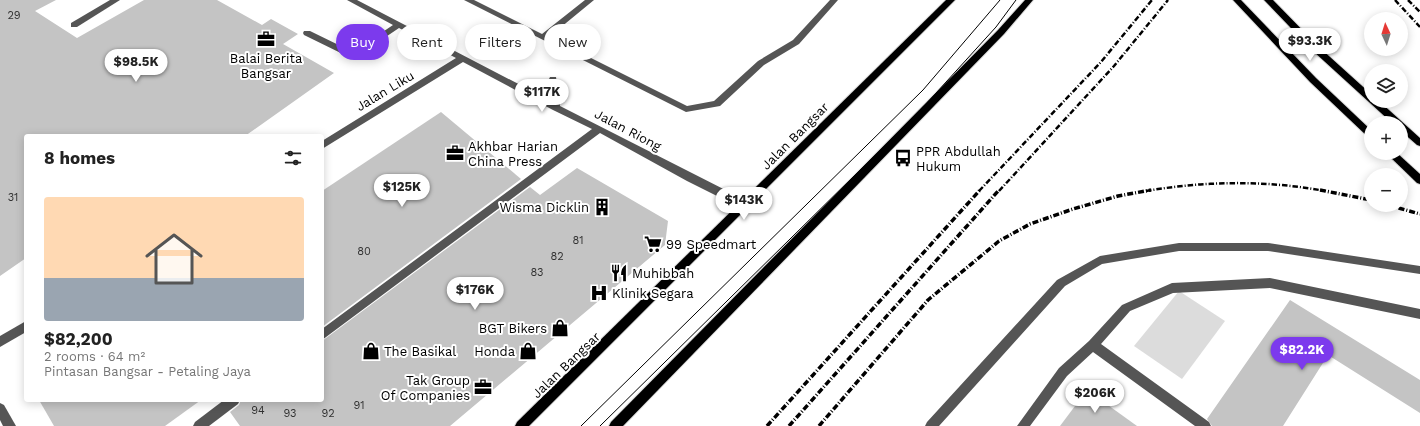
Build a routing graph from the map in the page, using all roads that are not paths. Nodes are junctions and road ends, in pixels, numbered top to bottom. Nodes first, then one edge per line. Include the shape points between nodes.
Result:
1 (116, 0) edge
2 (351, 0) edge
3 (468, 0) edge
4 (590, 0) edge
5 (834, 0) edge
6 (951, 0) edge
7 (1029, 0) edge
8 (1237, 0) edge
9 (1268, 0) edge
10 (397, 24) edge
11 (74, 25) dead end
12 (397, 26) edge
13 (307, 33) dead end
14 (543, 37) junction
15 (457, 55) edge
16 (463, 58) junction
17 (553, 79) dead end
18 (1364, 93) edge
19 (556, 108) junction
20 (1381, 108) edge
21 (1390, 116) edge
22 (1364, 128) edge
23 (599, 129) junction
24 (1408, 132) edge
25 (1420, 143) edge
26 (324, 145) edge
27 (1399, 160) edge
28 (1420, 180) edge
29 (745, 205) junction
30 (1420, 270) edge
31 (1420, 314) edge
32 (24, 327) edge
33 (324, 334) edge
34 (0, 342) edge
35 (1092, 345) junction
36 (231, 402) edge
37 (0, 408) edge
38 (10, 426) edge
39 (199, 426) edge
40 (521, 426) edge
41 (615, 426) edge
42 (931, 426) edge
43 (1023, 426) edge
44 (1205, 426) edge

1 - 11 street
2 - 10 street, Jalan Riong
3 - 14 street
4 - 14 street
5 - 14 street via 796,42 762,63 717,104 686,109
6 - 29 main road, Jalan Bangsar
7 - 41 main road via 1001,32
8 - 22 main road via 1313,80
9 - 18 main road
12 - 13 street via 353,56
15 - 16 street, Jalan Riong
16 - 19 street, Jalan Riong
16 - 26 street, Jalan Liku
17 - 19 street
19 - 23 street, Jalan Riong
20 - 21 main road
23 - 29 street, Jalan Riong
23 - 33 street
24 - 25 main road
27 - 28 main road
29 - 40 main road, Jalan Bangsar
30 - 42 street via 1268,247 1178,247 1100,260 1061,283
31 - 35 street via 1270,283 1172,288 1126,308
32 - 34 street
35 - 43 street via 1063,372
35 - 44 street
36 - 39 street
37 - 38 street

